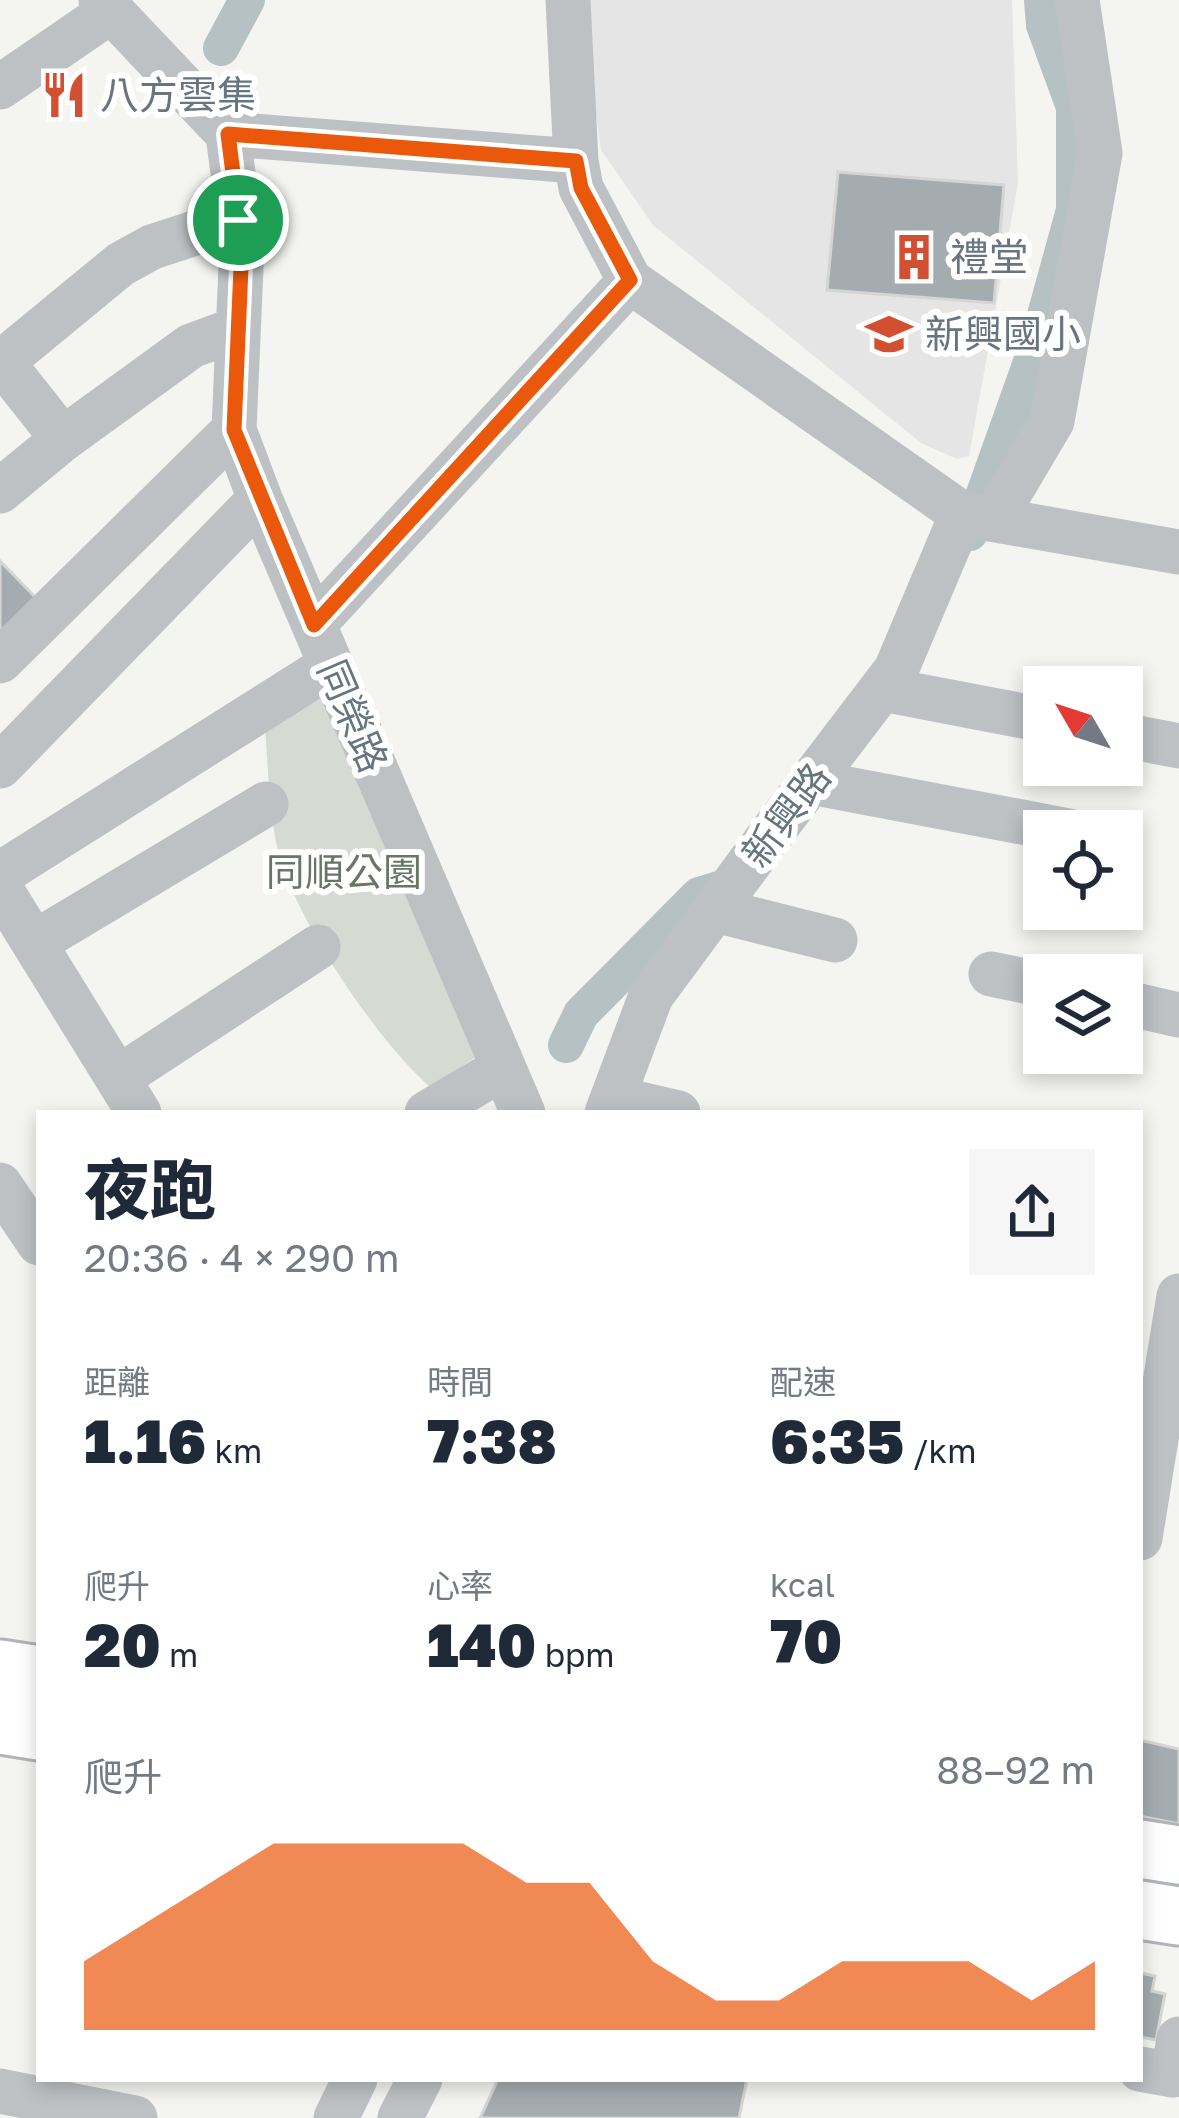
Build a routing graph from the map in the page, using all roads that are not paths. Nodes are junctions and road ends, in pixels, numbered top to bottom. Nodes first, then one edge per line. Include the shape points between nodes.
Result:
1 (568, 0) edge
2 (1077, 0) edge
3 (106, 6) edge
4 (0, 87) edge
5 (228, 134) junction
6 (576, 161) junction
7 (238, 220) junction
8 (630, 280) junction
9 (237, 329) junction
10 (234, 430) junction
11 (63, 439) junction
12 (0, 491) edge
13 (260, 499) junction
14 (978, 517) junction
15 (1179, 552) edge
16 (322, 645) junction
17 (0, 661) edge
18 (882, 688) junction
19 (1023, 716) edge
20 (1143, 739) edge
21 (1179, 746) edge
22 (0, 766) edge
23 (810, 782) junction
24 (266, 804) dead end
25 (1023, 822) edge
26 (0, 874) edge
27 (0, 888) edge
28 (715, 910) junction
29 (835, 940) dead end
30 (34, 944) junction
31 (318, 947) dead end
32 (991, 974) dead end
33 (1023, 981) edge
34 (1143, 1007) edge
35 (1179, 1016) edge
36 (503, 1068) junction
37 (128, 1096) edge
38 (610, 1106) edge
39 (433, 1110) edge
40 (522, 1110) edge
41 (649, 1110) edge
42 (0, 1185) edge
43 (36, 1239) edge
44 (1179, 1295) edge
45 (1162, 1371) edge
46 (1143, 1515) edge
47 (0, 1669) edge
48 (36, 1675) edge
49 (0, 1725) edge
50 (36, 1731) edge
51 (1143, 1849) edge
52 (1179, 1855) edge
53 (1143, 1910) edge
54 (1179, 1916) edge
55 (1179, 2038) edge
56 (1143, 2070) edge
57 (354, 2082) edge
58 (418, 2082) edge
59 (0, 2091) edge
60 (135, 2118) edge
61 (336, 2118) edge
62 (400, 2118) edge

1 - 6 street
2 - 14 street, 新興路 via 1100,153 1052,421
3 - 4 street
3 - 5 street
5 - 6 street
5 - 7 street, 同榮路
6 - 8 street via 581,188
7 - 9 street, 同榮路
7 - 11 street via 122,264 2,362
8 - 14 street
8 - 16 street
9 - 10 street, 同榮路
9 - 11 street via 191,346
10 - 13 street, 同榮路
10 - 17 street
11 - 12 street
13 - 16 street, 同榮路
13 - 22 street
14 - 15 street
14 - 18 street, 新興路
16 - 26 street
16 - 36 street, 同榮路
18 - 19 street
18 - 23 street, 新興路
20 - 21 street
23 - 25 street
23 - 28 street, 新興路
24 - 30 street
27 - 30 street
28 - 29 street
28 - 38 street, 新興路 via 651,996
30 - 37 street
31 - 37 street
32 - 33 street
34 - 35 street
36 - 39 street
36 - 40 street, 同榮路
38 - 41 street
42 - 43 street
44 - 45 street
45 - 46 street
47 - 48 main road
49 - 50 main road
51 - 52 main road
53 - 54 main road
55 - 56 street via 1173,2075
57 - 61 street
58 - 62 street
59 - 60 street

